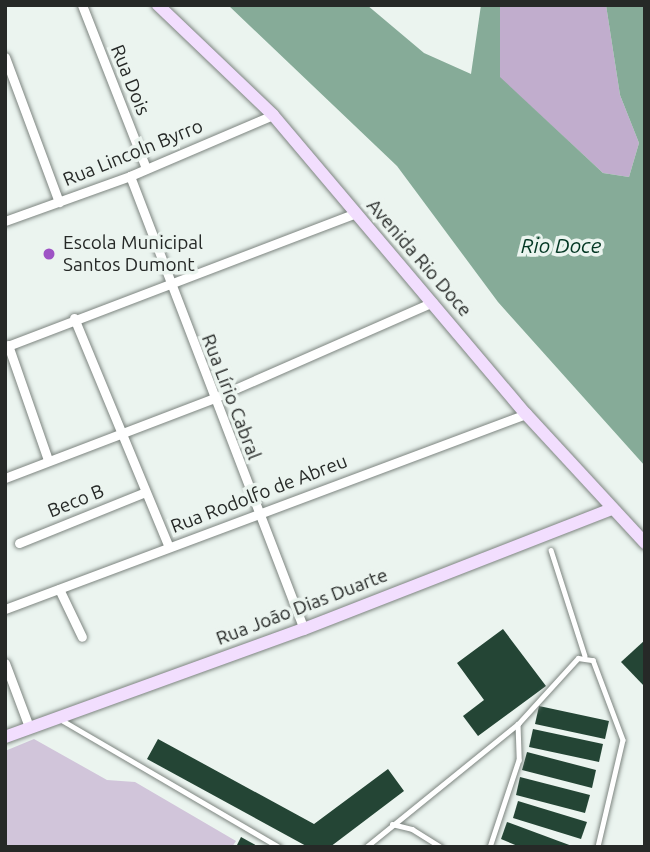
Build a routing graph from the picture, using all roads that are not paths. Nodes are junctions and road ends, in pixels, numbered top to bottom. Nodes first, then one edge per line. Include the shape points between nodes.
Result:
1 (82, 5) edge
2 (158, 5) edge
3 (5, 57) edge
4 (273, 115) junction
5 (146, 168) junction
6 (130, 176) junction
7 (60, 202) junction
8 (354, 214) junction
9 (5, 222) edge
10 (168, 284) junction
11 (433, 302) junction
12 (74, 318) junction
13 (7, 346) edge
14 (212, 399) junction
15 (526, 414) junction
16 (122, 433) junction
17 (48, 460) junction
18 (5, 478) edge
19 (145, 492) junction
20 (611, 509) junction
21 (258, 513) junction
22 (19, 543) dead end
23 (645, 543) edge
24 (169, 547) junction
25 (551, 550) dead end
26 (59, 589) junction
27 (5, 609) edge
28 (304, 629) junction
29 (82, 637) dead end
30 (585, 656) junction
31 (5, 663) edge
32 (57, 716) junction
33 (519, 724) junction
34 (29, 727) junction
35 (5, 737) edge
36 (392, 824) junction
37 (279, 847) edge
38 (366, 847) edge
39 (441, 847) edge
40 (490, 847) edge
41 (598, 847) edge

1 - 5 street, Rua Dois
2 - 4 street, Avenida Rio Doce
3 - 7 street
4 - 5 street, Rua Lincoln Byrro
4 - 8 street, Avenida Rio Doce
5 - 6 street, Rua Lincoln Byrro
6 - 7 street, Rua Lincoln Byrro
6 - 10 street, Rua Lírio Cabral
7 - 9 street, Rua Lincoln Byrro
8 - 10 street
8 - 11 street, Avenida Rio Doce
10 - 12 street
10 - 14 street, Rua Lírio Cabral
11 - 14 street
11 - 15 street, Avenida Rio Doce
12 - 13 street
12 - 16 street
13 - 17 street
14 - 16 street
14 - 21 street, Rua Lírio Cabral
15 - 20 street, Avenida Rio Doce
15 - 21 street, Rua Rodolfo de Abreu
16 - 17 street
16 - 19 street
17 - 18 street
19 - 22 street, Beco B
19 - 24 street
20 - 23 street, Avenida Rio Doce
20 - 28 street, Rua João Dias Duarte
21 - 24 street, Rua Rodolfo de Abreu
21 - 28 street, Rua Lírio Cabral
24 - 26 street, Rua Rodolfo de Abreu
25 - 30 lane
26 - 27 street, Rua Rodolfo de Abreu
26 - 29 street
28 - 32 street, Rua João Dias Duarte
30 - 33 lane
30 - 41 lane via 593,660 623,740
31 - 34 street
32 - 34 street, Rua João Dias Duarte
32 - 37 lane
33 - 36 lane
33 - 40 lane via 519,760
34 - 35 street, Rua João Dias Duarte
36 - 38 lane
36 - 39 lane via 412,829

